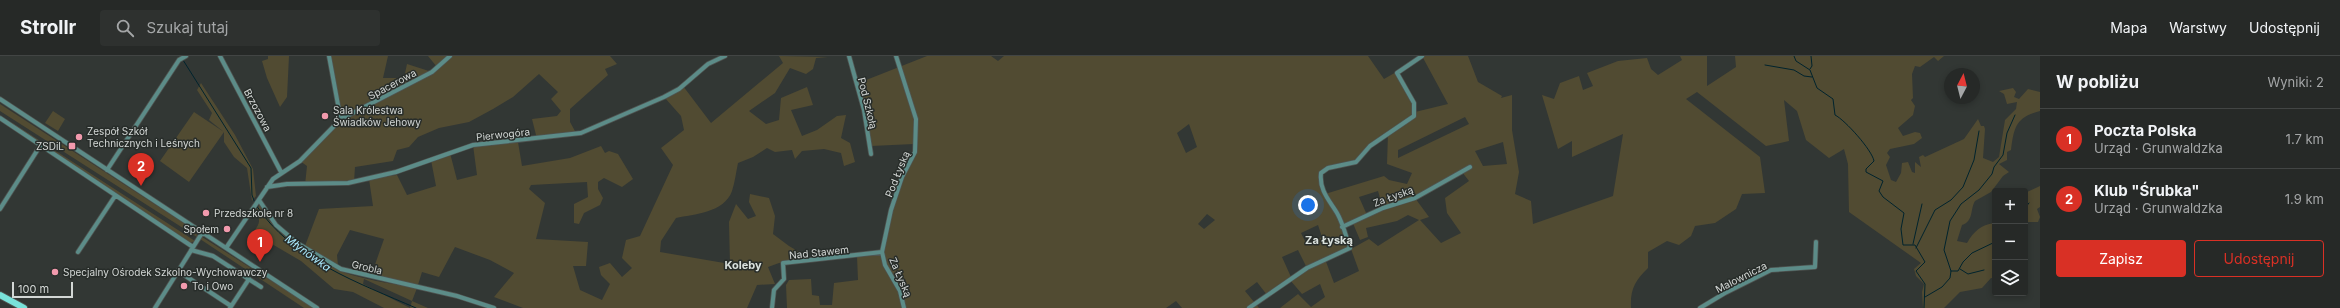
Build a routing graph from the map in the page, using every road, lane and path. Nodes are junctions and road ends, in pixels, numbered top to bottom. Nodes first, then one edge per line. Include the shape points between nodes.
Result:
1 (186, 56) edge
2 (220, 56) edge
3 (329, 56) edge
4 (450, 56) edge
5 (725, 56) edge
6 (849, 56) edge
7 (896, 56) edge
8 (1422, 56) edge
9 (0, 99) edge
10 (0, 118) edge
11 (338, 119) junction
12 (40, 146) junction
13 (871, 154) dead end
14 (1470, 167) dead end
15 (107, 170) junction
16 (281, 172) junction
17 (267, 188) junction
18 (115, 196) junction
19 (259, 200) junction
20 (0, 209) edge
21 (1342, 227) junction
22 (202, 233) junction
23 (1816, 242) dead end
24 (192, 248) junction
25 (226, 248) junction
26 (78, 252) dead end
27 (882, 252) junction
28 (178, 272) junction
29 (249, 279) junction
30 (261, 287) dead end
31 (0, 296) edge
32 (231, 307) edge
33 (24, 308) edge
34 (154, 308) edge
35 (317, 308) edge
36 (494, 308) edge
37 (772, 308) edge
38 (904, 308) edge
39 (1249, 308) edge
40 (1700, 308) edge

1 - 15 street via 179,60
2 - 16 street, Brzozowa
3 - 11 street via 339,110
4 - 11 street, Spacerowa via 432,72
5 - 17 street, Pierwogóra via 708,64 680,89 581,134 473,145 396,172 348,183 287,184
6 - 13 street, Pod Szkołą via 864,110
7 - 27 street, Pod Łyską via 916,119 915,152 902,178 891,210
8 - 21 street via 1397,73 1414,103 1414,116 1370,146 1356,162 1328,168 1321,173 1321,185
9 - 15 street
10 - 12 street
11 - 16 street via 316,147 300,161
12 - 18 street
12 - 20 street
14 - 21 street, Za Łyską via 1415,198 1383,208
15 - 22 street
16 - 17 street
17 - 19 street
18 - 24 street
18 - 26 street
19 - 25 street
19 - 36 street, Grobla via 276,225 297,243 341,269 457,296
21 - 39 street via 1350,248 1307,268
22 - 24 street
22 - 25 street
23 - 40 street, Malownicza via 1815,267 1771,270
24 - 28 street
24 - 29 street via 213,256
25 - 35 street
27 - 37 street, Nad Stawem via 783,263 784,279 774,290
27 - 38 street, Za Łyską via 885,265 900,291
28 - 32 street
28 - 34 street
29 - 30 street
29 - 32 street
31 - 33 main road

